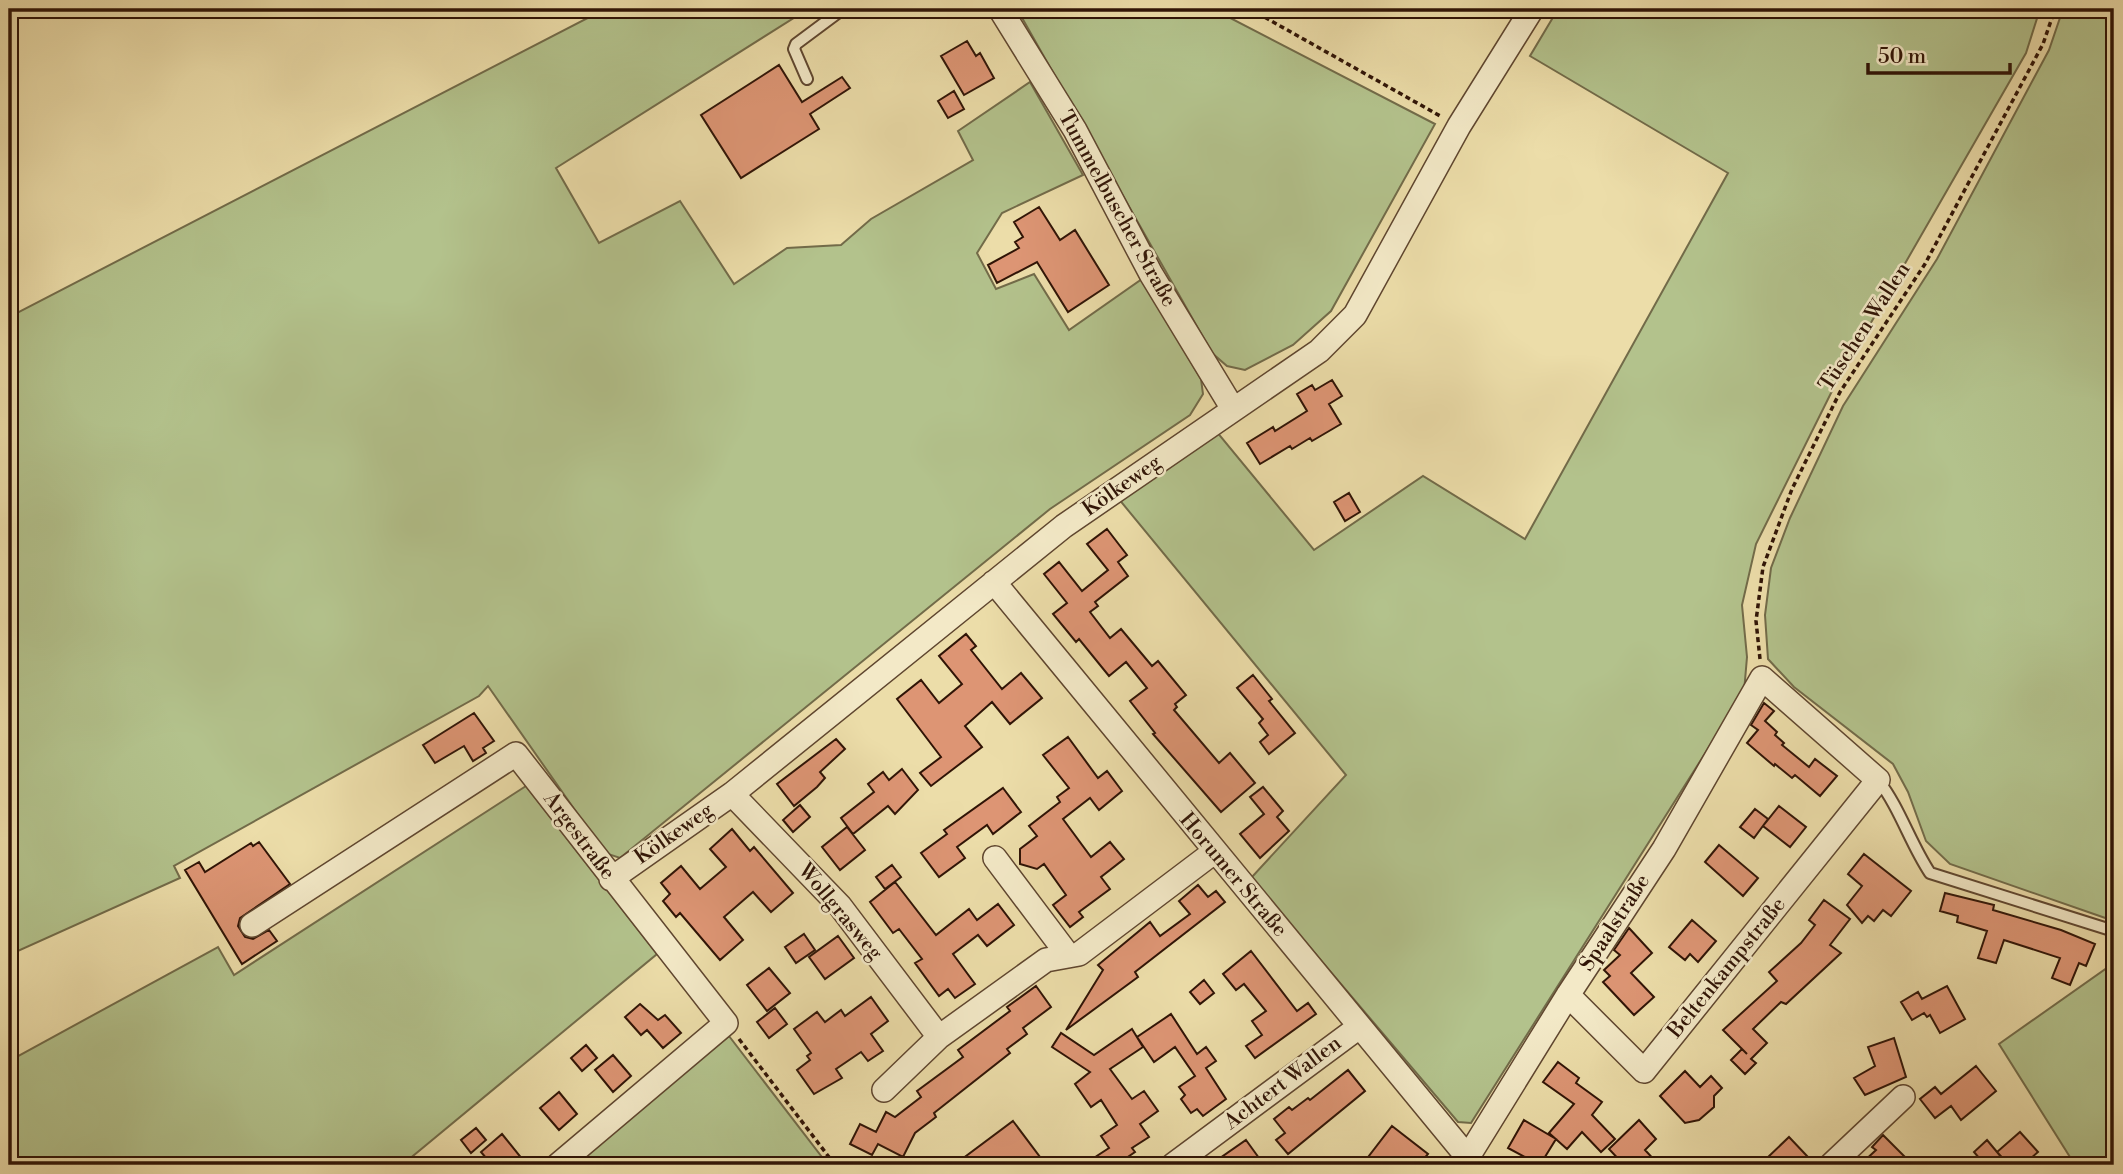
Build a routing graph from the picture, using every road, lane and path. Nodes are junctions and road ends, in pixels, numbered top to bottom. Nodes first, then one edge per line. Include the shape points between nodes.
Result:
1 (843, 9) edge
2 (1000, 9) edge
3 (1250, 9) edge
4 (1532, 9) edge
5 (2055, 9) edge
6 (807, 79) dead end
7 (1459, 126) junction
8 (1233, 409) junction
9 (994, 582) junction
10 (1762, 678) junction
11 (1878, 780) junction
12 (732, 794) junction
13 (1214, 852) junction
14 (995, 858) dead end
15 (611, 879) junction
16 (252, 925) dead end
17 (2114, 932) edge
18 (1068, 955) junction
19 (1568, 995) junction
20 (726, 1023) junction
21 (1359, 1027) junction
22 (939, 1037) junction
23 (884, 1090) dead end
24 (1903, 1097) dead end
25 (1468, 1163) edge
26 (558, 1165) edge
27 (835, 1165) edge
28 (1173, 1165) edge
29 (1830, 1165) edge

1 - 6 lane via 796,44 794,50
2 - 8 street, Tummelbuscher Straße via 1075,130 1151,274
3 - 7 path
4 - 7 street, Kölkeweg
5 - 10 path, Tüschen Wallen via 2043,44 1925,264 1840,392 1793,489 1763,567 1756,621
7 - 8 street, Kölkeweg via 1355,315 1319,351
8 - 9 street, Kölkeweg via 1065,526
9 - 12 street, Kölkeweg
9 - 13 street, Horumer Straße
10 - 11 street
10 - 19 street, Spaalstraße via 1664,849
11 - 17 lane via 1930,873
11 - 19 street, Beltenkampstraße via 1644,1071
12 - 15 street, Kölkeweg
12 - 22 street, Wollgrasweg via 840,906
13 - 18 street via 1079,954
13 - 21 street, Horumer Straße
14 - 18 street
15 - 16 street, Argestraße via 516,754
15 - 20 street, Argestraße
18 - 22 street via 1046,960
19 - 25 street, Spaalstraße
20 - 26 street
20 - 27 path
21 - 25 street, Horumer Straße
21 - 28 street, Achtert Wallen
22 - 23 street
24 - 29 street

